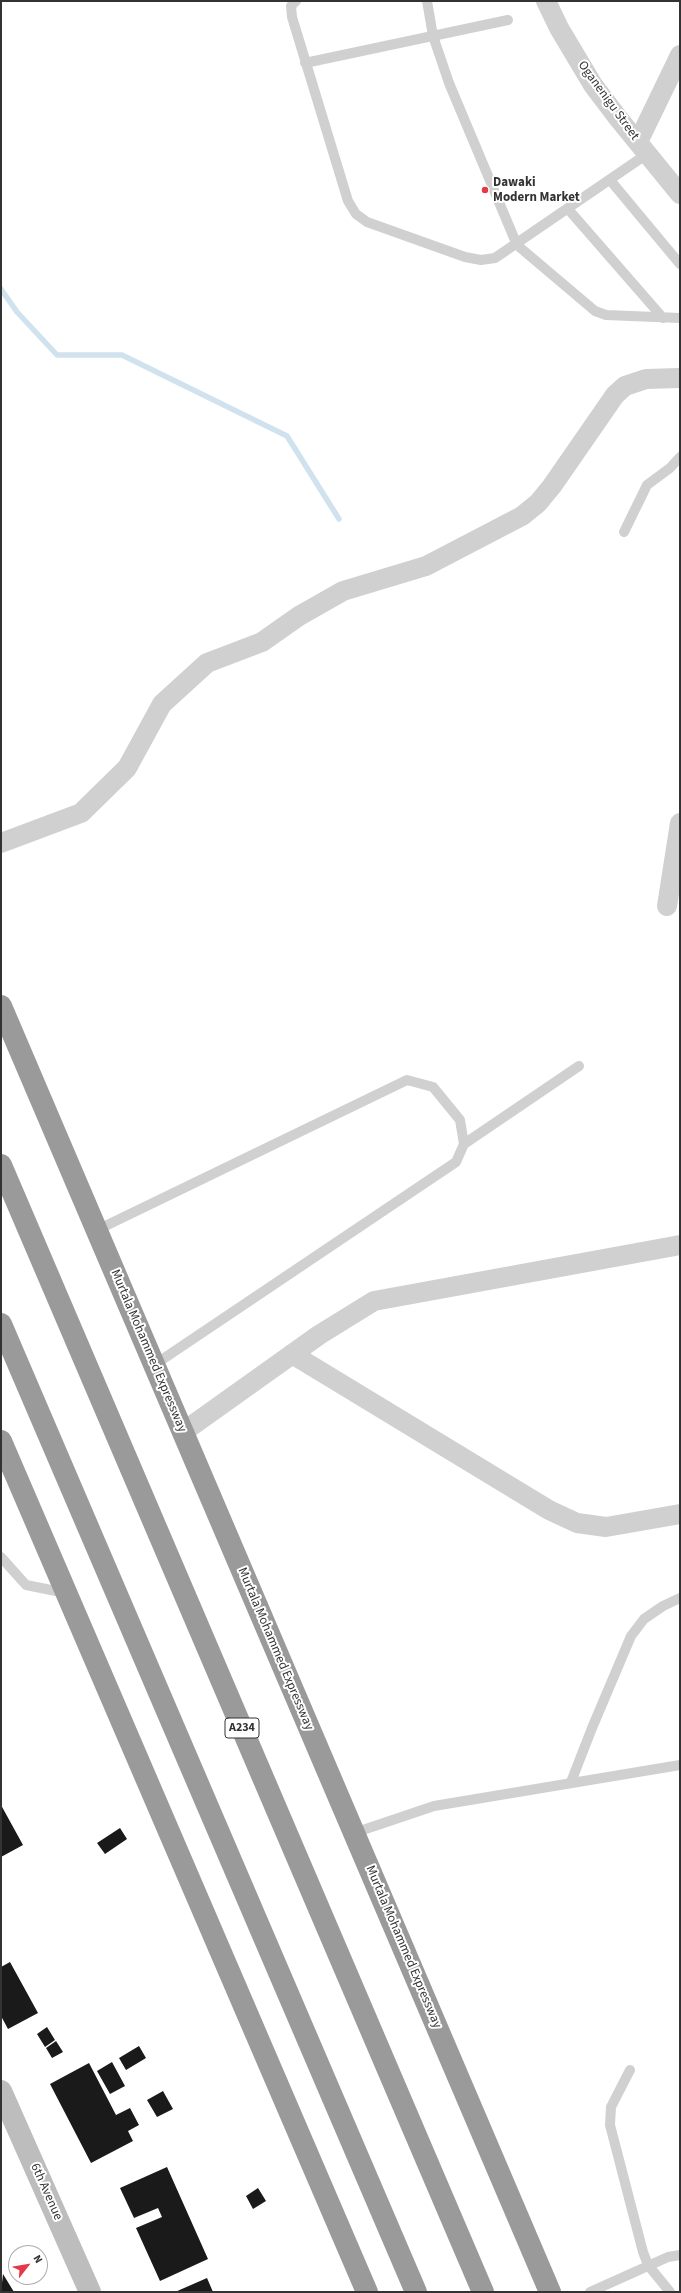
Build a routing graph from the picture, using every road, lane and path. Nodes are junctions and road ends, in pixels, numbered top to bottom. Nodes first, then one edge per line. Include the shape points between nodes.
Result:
1 (296, 1) edge
2 (427, 1) edge
3 (546, 1) edge
4 (508, 20) dead end
5 (433, 36) junction
6 (680, 55) edge
7 (305, 63) junction
8 (643, 148) junction
9 (610, 180) junction
10 (680, 194) edge
11 (568, 209) junction
12 (517, 244) junction
13 (680, 264) edge
14 (663, 318) junction
15 (680, 318) edge
16 (680, 378) edge
17 (680, 457) edge
18 (624, 532) dead end
19 (680, 823) edge
20 (1, 843) edge
21 (667, 906) dead end
22 (1, 1006) edge
23 (579, 1066) dead end
24 (464, 1144) junction
25 (1, 1165) edge
26 (97, 1230) junction
27 (680, 1245) edge
28 (1, 1324) edge
29 (292, 1354) junction
30 (154, 1365) junction
31 (183, 1432) junction
32 (1, 1441) edge
33 (680, 1514) edge
34 (1, 1557) edge
35 (66, 1593) junction
36 (680, 1598) edge
37 (680, 1765) edge
38 (571, 1782) junction
39 (354, 1833) junction
40 (630, 2070) dead end
41 (1, 2091) edge
42 (680, 2256) edge
43 (648, 2265) junction
44 (90, 2292) edge
45 (367, 2292) edge
46 (416, 2292) edge
47 (483, 2292) edge
48 (550, 2292) edge
49 (590, 2292) edge
50 (670, 2292) edge

1 - 7 lane via 291,6 292,17
2 - 5 lane
3 - 8 street, Oganenigu Street via 570,48 594,85
4 - 5 lane
5 - 7 lane
5 - 12 lane via 449,83
6 - 8 street
7 - 12 lane via 348,201 356,214 366,222 480,260 495,258
8 - 9 lane
8 - 10 street, Oganenigu Street
9 - 11 lane
9 - 13 lane
11 - 12 lane
11 - 14 lane
12 - 14 lane via 595,311 606,316
14 - 15 lane
16 - 20 street via 635,381 615,395 552,486 538,503 522,516 426,566 343,591 299,616 262,642 207,663 162,704 127,768 81,813
17 - 18 lane via 647,485
19 - 21 street
22 - 26 highway, Murtala Mohammed Expressway
23 - 24 lane
24 - 26 lane via 460,1120 433,1087 407,1080
24 - 30 lane via 456,1162
25 - 47 highway, A234
26 - 30 highway, Murtala Mohammed Expressway
27 - 29 street via 374,1301 319,1334
28 - 46 highway
29 - 31 street
29 - 33 street via 550,1510 577,1523 606,1528
30 - 31 highway, Murtala Mohammed Expressway
31 - 39 highway, Murtala Mohammed Expressway
32 - 35 highway
34 - 35 lane via 26,1585
35 - 45 highway
36 - 38 lane via 644,1619 631,1636
37 - 38 lane
38 - 39 lane via 434,1806
39 - 48 highway, Murtala Mohammed Expressway
40 - 43 lane via 611,2107 610,2125
41 - 44 street, 6th Avenue
42 - 43 lane via 668,2257
43 - 49 lane
43 - 50 lane

